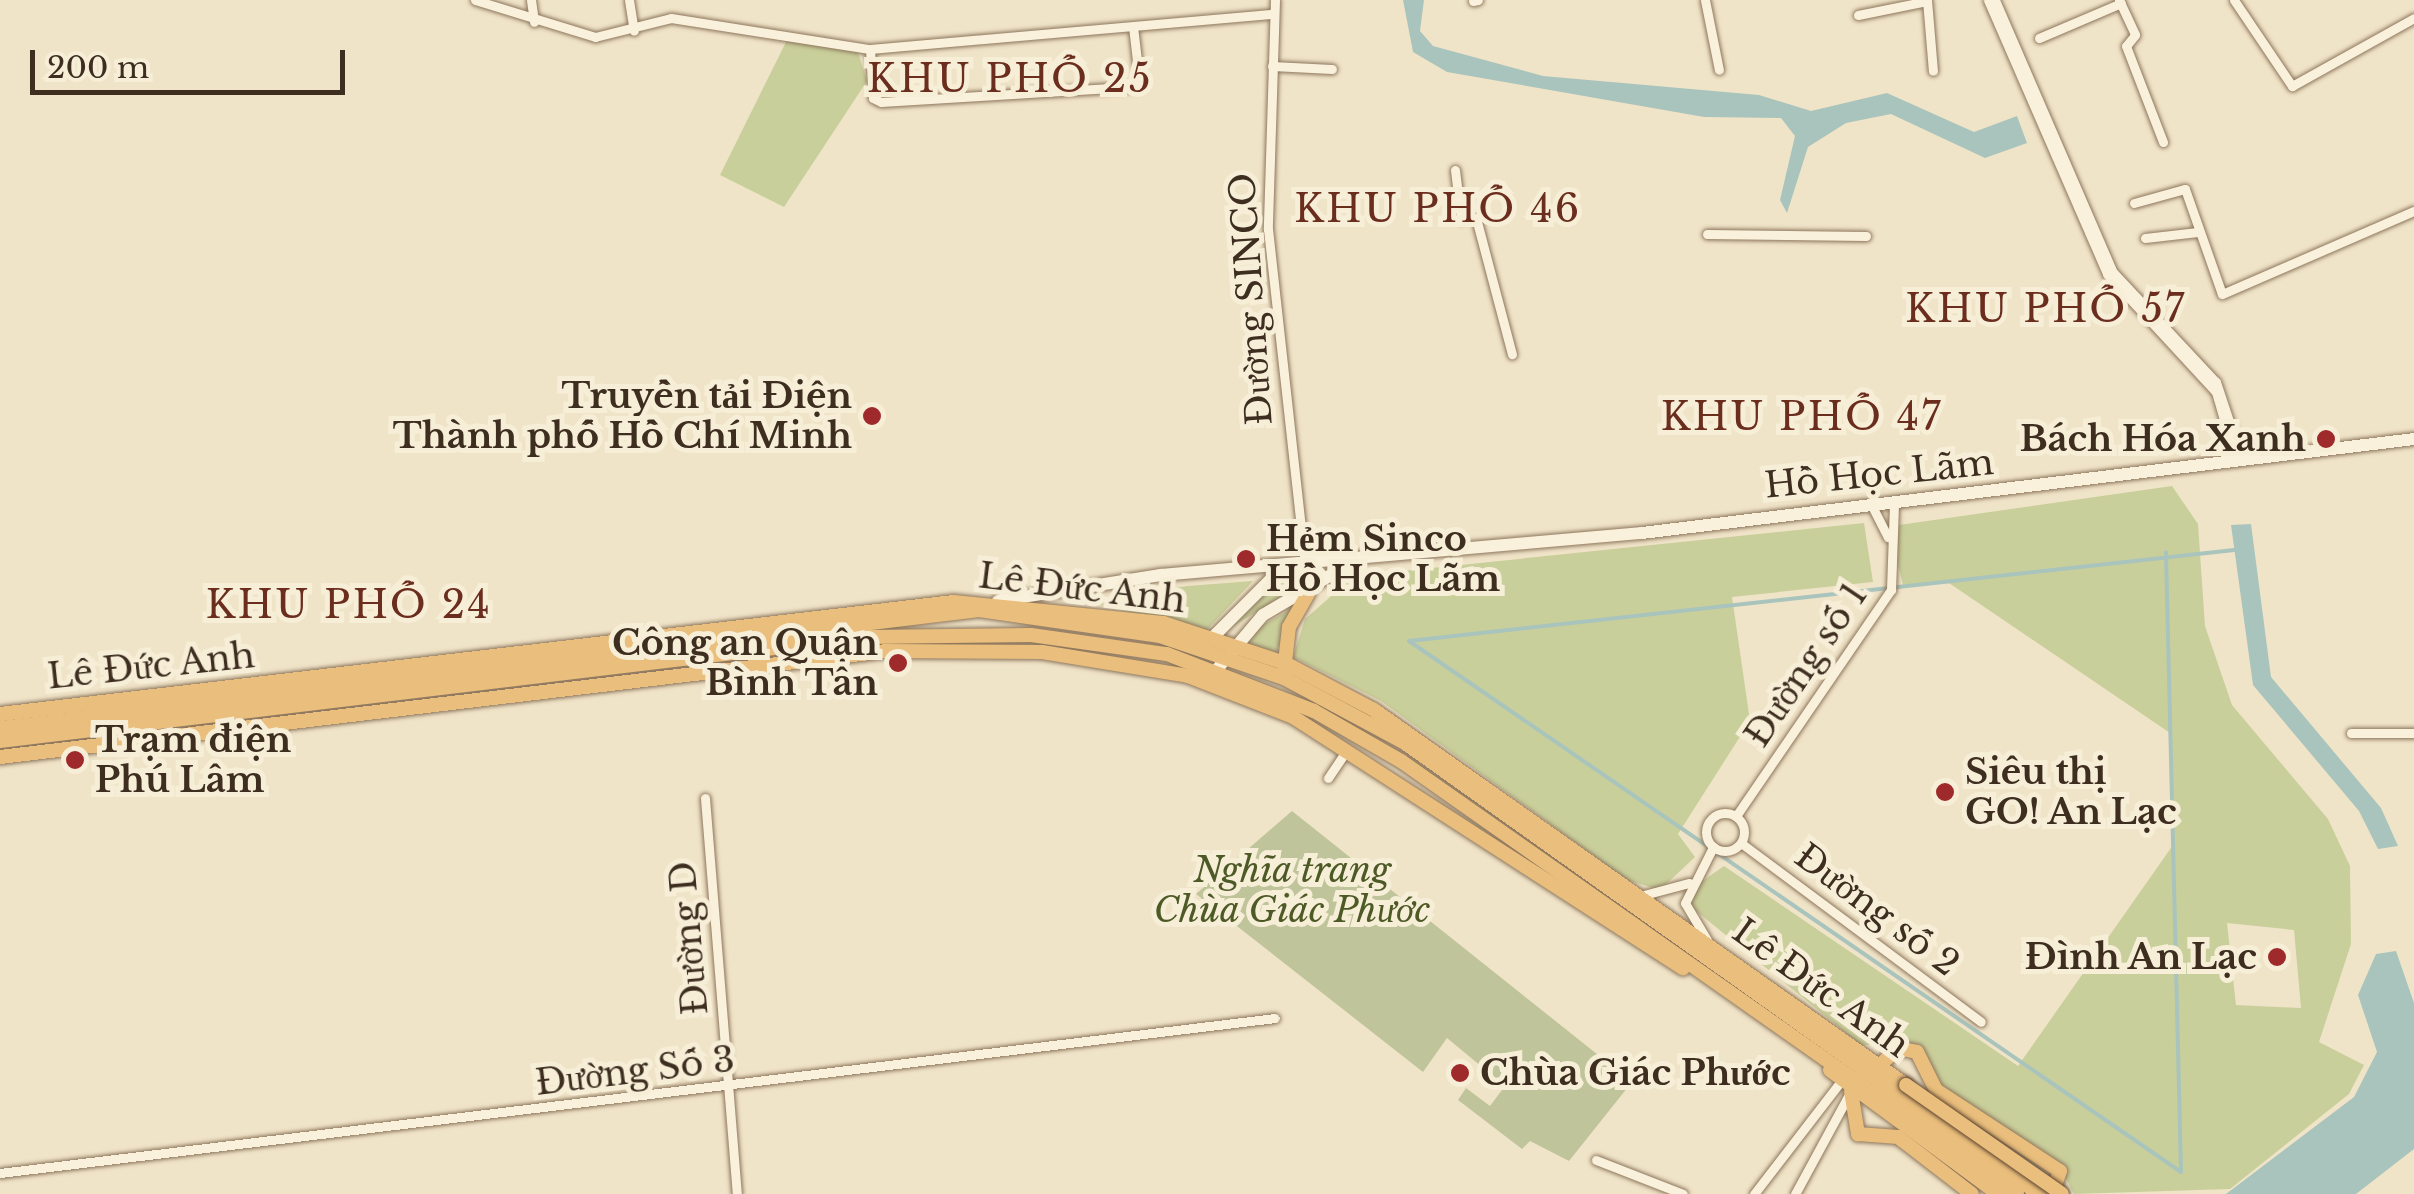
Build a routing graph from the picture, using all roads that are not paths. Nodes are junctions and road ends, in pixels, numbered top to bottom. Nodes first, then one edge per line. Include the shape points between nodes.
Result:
1 (475, 0) edge
2 (531, 0) edge
3 (630, 0) edge
4 (1275, 0) edge
5 (1704, 0) edge
6 (1991, 0) edge
7 (2234, 0) edge
8 (1927, 1) edge
9 (2120, 2) edge
10 (1273, 14) junction
11 (1858, 15) dead end
12 (2414, 18) edge
13 (534, 22) junction
14 (1133, 26) junction
15 (634, 30) junction
16 (2039, 38) dead end
17 (870, 49) junction
18 (1272, 66) junction
19 (1332, 68) dead end
20 (1719, 70) dead end
21 (1933, 71) dead end
22 (2163, 142) dead end
23 (1456, 170) dead end
24 (2134, 203) dead end
25 (2414, 211) edge
26 (1476, 218) dead end
27 (1460, 219) dead end
28 (2198, 232) junction
29 (1708, 234) dead end
30 (1866, 236) dead end
31 (2145, 238) dead end
32 (1512, 354) dead end
33 (2414, 439) edge
34 (2239, 460) junction
35 (1894, 504) junction
36 (1872, 506) junction
37 (1888, 537) junction
38 (1350, 563) junction
39 (1303, 564) junction
40 (1282, 568) junction
41 (1309, 592) junction
42 (998, 601) junction
43 (979, 610) junction
44 (1207, 642) junction
45 (1230, 650) junction
46 (1192, 670) junction
47 (1284, 671) junction
48 (1212, 676) junction
49 (0, 714) edge
50 (32, 717) junction
51 (0, 728) edge
52 (2351, 732) dead end
53 (2414, 733) edge
54 (0, 741) edge
55 (1349, 748) junction
56 (0, 757) edge
57 (1328, 778) dead end
58 (706, 798) dead end
59 (1736, 816) junction
60 (1741, 843) junction
61 (1713, 847) junction
62 (1689, 882) junction
63 (1639, 896) junction
64 (1712, 946) junction
65 (1703, 976) junction
66 (1275, 1018) dead end
67 (1981, 1022) dead end
68 (1880, 1066) junction
69 (1848, 1083) junction
70 (728, 1087) junction
71 (1896, 1101) junction
72 (1596, 1160) dead end
73 (0, 1172) edge
74 (737, 1194) edge
75 (1683, 1194) edge
76 (1754, 1194) edge
77 (1795, 1194) edge
78 (1972, 1194) edge
79 (1998, 1194) edge
80 (2017, 1194) edge
81 (2039, 1194) edge
82 (2052, 1194) edge
83 (2062, 1194) edge

1 - 13 street
2 - 13 street
3 - 15 street
4 - 10 street, Đường SINCO
5 - 20 street
6 - 34 street via 2107,274 2216,392
7 - 12 street via 2292,86
8 - 11 street
8 - 21 street
9 - 16 street
9 - 22 street via 2135,34 2126,46
10 - 14 street
10 - 18 street, Đường SINCO
13 - 15 street via 594,37
14 - 17 street
14 - 17 street via 1140,86 880,102
15 - 17 street via 670,18
18 - 19 street
18 - 39 street, Đường SINCO via 1268,229
23 - 27 street
24 - 28 street via 2184,188
25 - 28 street via 2222,294
26 - 32 street
28 - 31 street
29 - 30 street
33 - 34 main road, Hồ Học Lãm
34 - 35 main road, Hồ Học Lãm
35 - 36 main road, Hồ Học Lãm
35 - 37 street, Đường số 1
36 - 37 street, Đường số 1
36 - 38 main road, Hồ Học Lãm
37 - 59 street, Đường số 1 via 1892,590
38 - 39 main road, Hồ Học Lãm
38 - 41 main road, Hồ Học Lãm
39 - 40 main road, Hồ Học Lãm
39 - 41 street, Đường SINCO
40 - 42 main road, Hồ Học Lãm via 1161,575
40 - 44 main road
41 - 45 main road, Hồ Học Lãm via 1276,606
41 - 47 highway via 1290,626
42 - 43 highway
42 - 44 highway, Lê Đức Anh
42 - 50 highway, Lê Đức Anh
43 - 44 highway, Lê Đức Anh
43 - 50 highway, Lê Đức Anh
44 - 45 highway, Lê Đức Anh
44 - 46 main road
45 - 47 highway, Lê Đức Anh
45 - 48 main road, Hồ Học Lãm
46 - 48 highway, Lê Đức Anh
46 - 54 highway, Lê Đức Anh via 1031,634 866,637
46 - 56 highway, Lê Đức Anh via 1042,652 914,648
47 - 63 highway, Lê Đức Anh via 1374,710
47 - 71 highway, Lê Đức Anh via 1405,743
48 - 55 highway, Lê Đức Anh
48 - 65 highway, Lê Đức Anh via 1401,761
49 - 50 highway, Lê Đức Anh
50 - 51 highway, Lê Đức Anh
52 - 53 street
55 - 57 street
55 - 65 highway, Lê Đức Anh via 1668,962
58 - 70 street, Đường D
59 - 60 street
59 - 61 street, Đường số 1 via 1708,823
60 - 61 street
60 - 67 street, Đường số 2
61 - 62 street
62 - 63 street
62 - 64 street via 1688,913
63 - 64 highway, Lê Đức Anh
64 - 68 highway, Lê Đức Anh
65 - 69 highway, Lê Đức Anh
66 - 70 street, Đường Số 3
68 - 71 highway, Lê Đức Anh
68 - 82 highway via 1898,1048 1917,1052 1936,1090 2060,1171
69 - 71 highway, Lê Đức Anh
69 - 76 street
69 - 77 street
69 - 78 highway via 1858,1134 1898,1138
70 - 73 street, Đường Số 3
70 - 74 street, Đường D
71 - 79 highway
71 - 80 highway
71 - 81 highway
71 - 83 highway, bridge
72 - 75 street

